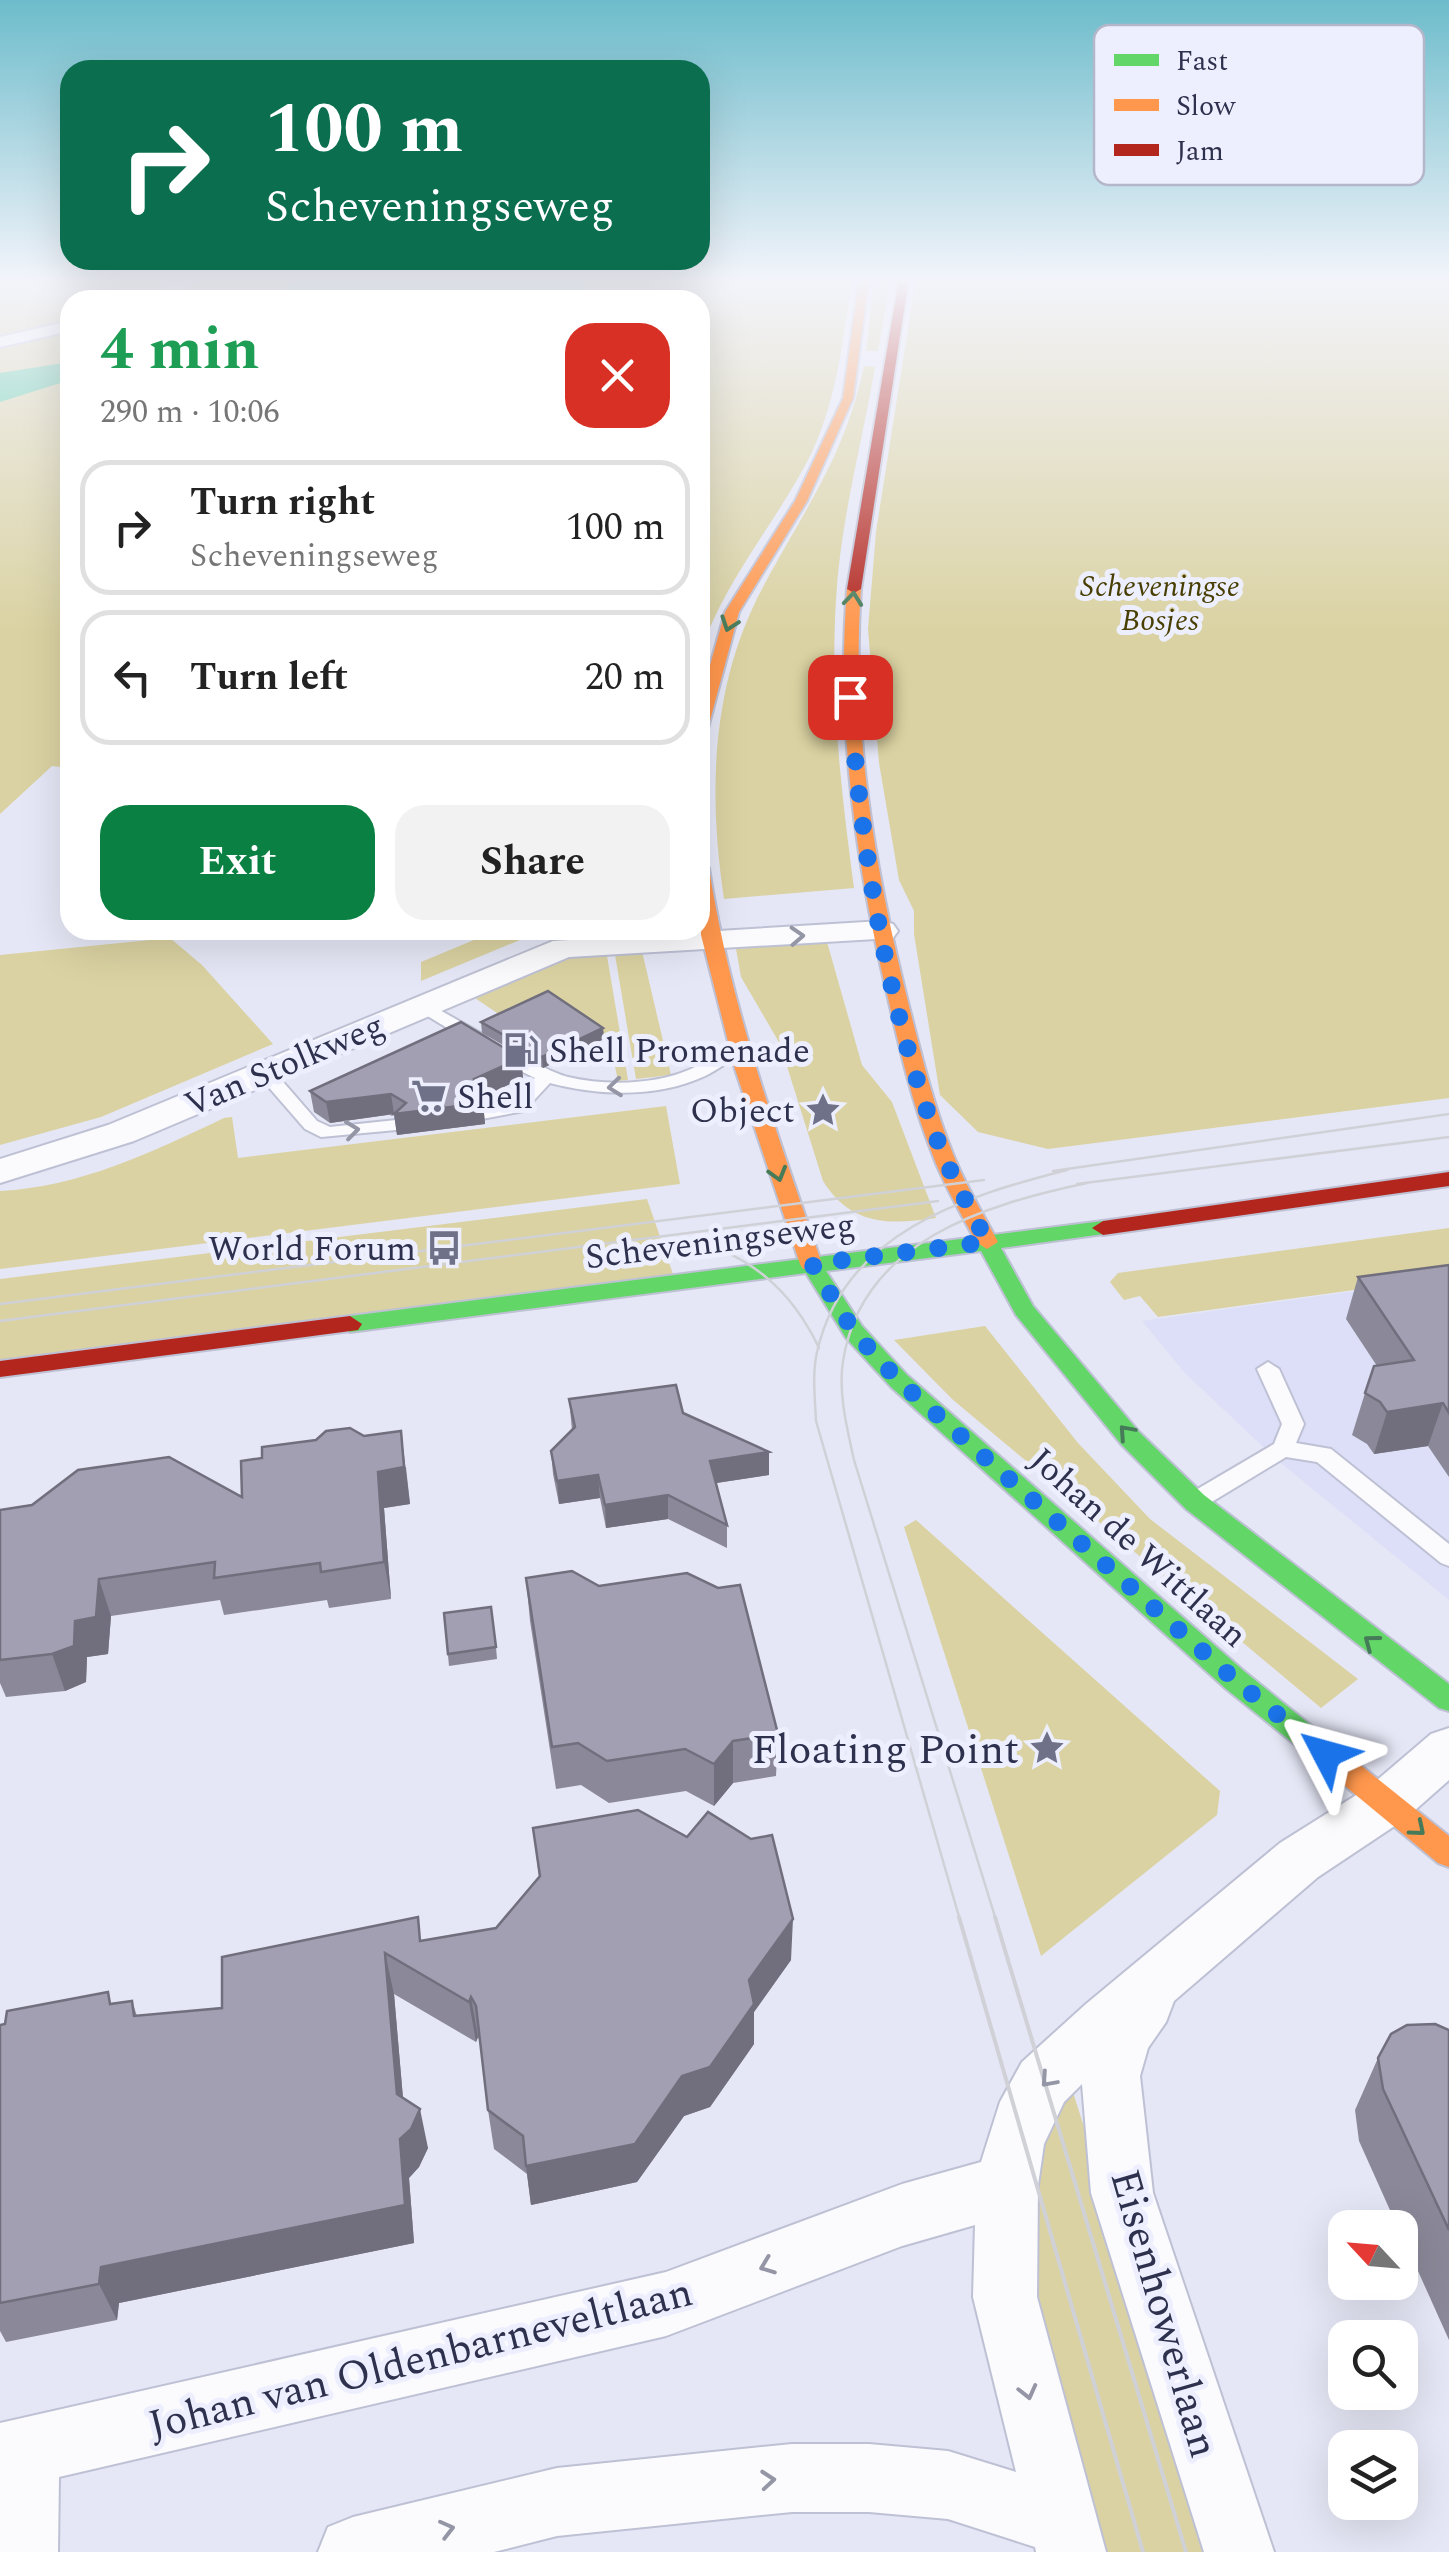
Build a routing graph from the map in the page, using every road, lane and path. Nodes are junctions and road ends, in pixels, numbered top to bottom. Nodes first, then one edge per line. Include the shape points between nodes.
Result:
1 (848, 397) edge
2 (883, 397) edge
3 (710, 692) edge
4 (879, 918) junction
5 (710, 922) edge
6 (710, 934) edge
7 (552, 940) edge
8 (422, 1005) junction
9 (739, 1047) junction
10 (265, 1072) junction
11 (545, 1078) junction
12 (482, 1114) edge
13 (396, 1124) edge
14 (0, 1170) edge
15 (1449, 1179) edge
16 (987, 1242) junction
17 (812, 1264) junction
18 (0, 1369) edge
19 (1268, 1369) dead end
20 (1283, 1449) junction
21 (1195, 1502) junction
22 (1449, 1557) edge
23 (1449, 1700) edge
24 (1449, 1749) edge
25 (1387, 1803) junction
26 (1449, 1854) edge
27 (1172, 1967) junction
28 (1006, 2186) junction
29 (13, 2455) edge
30 (1066, 2536) edge
31 (23, 2552) edge
32 (353, 2552) edge
33 (1239, 2552) edge

1 -> 3 main road via 801,501 732,612
4 -> 2 main road, Johan de Wittlaan via 850,697 860,533
4 - 5 street, Van Stolkweg
4 - 16 main road, Johan de Wittlaan via 936,1138
6 - 9 main road, Johan de Wittlaan
7 - 8 street, Van Stolkweg
8 - 10 street, Van Stolkweg
8 - 11 lane
9 -> 11 lane via 690,1075 603,1090
9 -> 17 main road, Johan de Wittlaan
10 -> 13 lane via 311,1125 327,1133
10 - 14 street, Van Stolkweg via 120,1133
11 - 12 lane via 518,1107
15 - 16 main road, Scheveningseweg
16 - 17 main road, Scheveningseweg
21 -> 16 main road, Johan de Wittlaan via 1055,1349 1024,1310
17 - 18 main road, Scheveningseweg
17 - 25 main road, Johan de Wittlaan via 854,1332 899,1381 1235,1680
19 - 20 lane via 1293,1424
20 - 21 lane
20 - 22 lane via 1323,1456
23 -> 21 main road, Johan de Wittlaan
24 - 25 street, Eisenhowerlaan
25 -> 26 main road, Johan de Wittlaan
25 - 27 street, Eisenhowerlaan via 1299,1860
27 -> 28 street, Eisenhowerlaan via 1043,2082 1014,2144
27 - 33 street, Eisenhowerlaan via 1122,2036 1111,2076 1122,2193
28 -> 29 street, Johan van Oldenbarneveltlaan via 902,2215 666,2304
28 -> 30 street, Eisenhowerlaan via 1005,2297
29 - 31 street
32 -> 30 street via 557,2502 792,2478 948,2486

